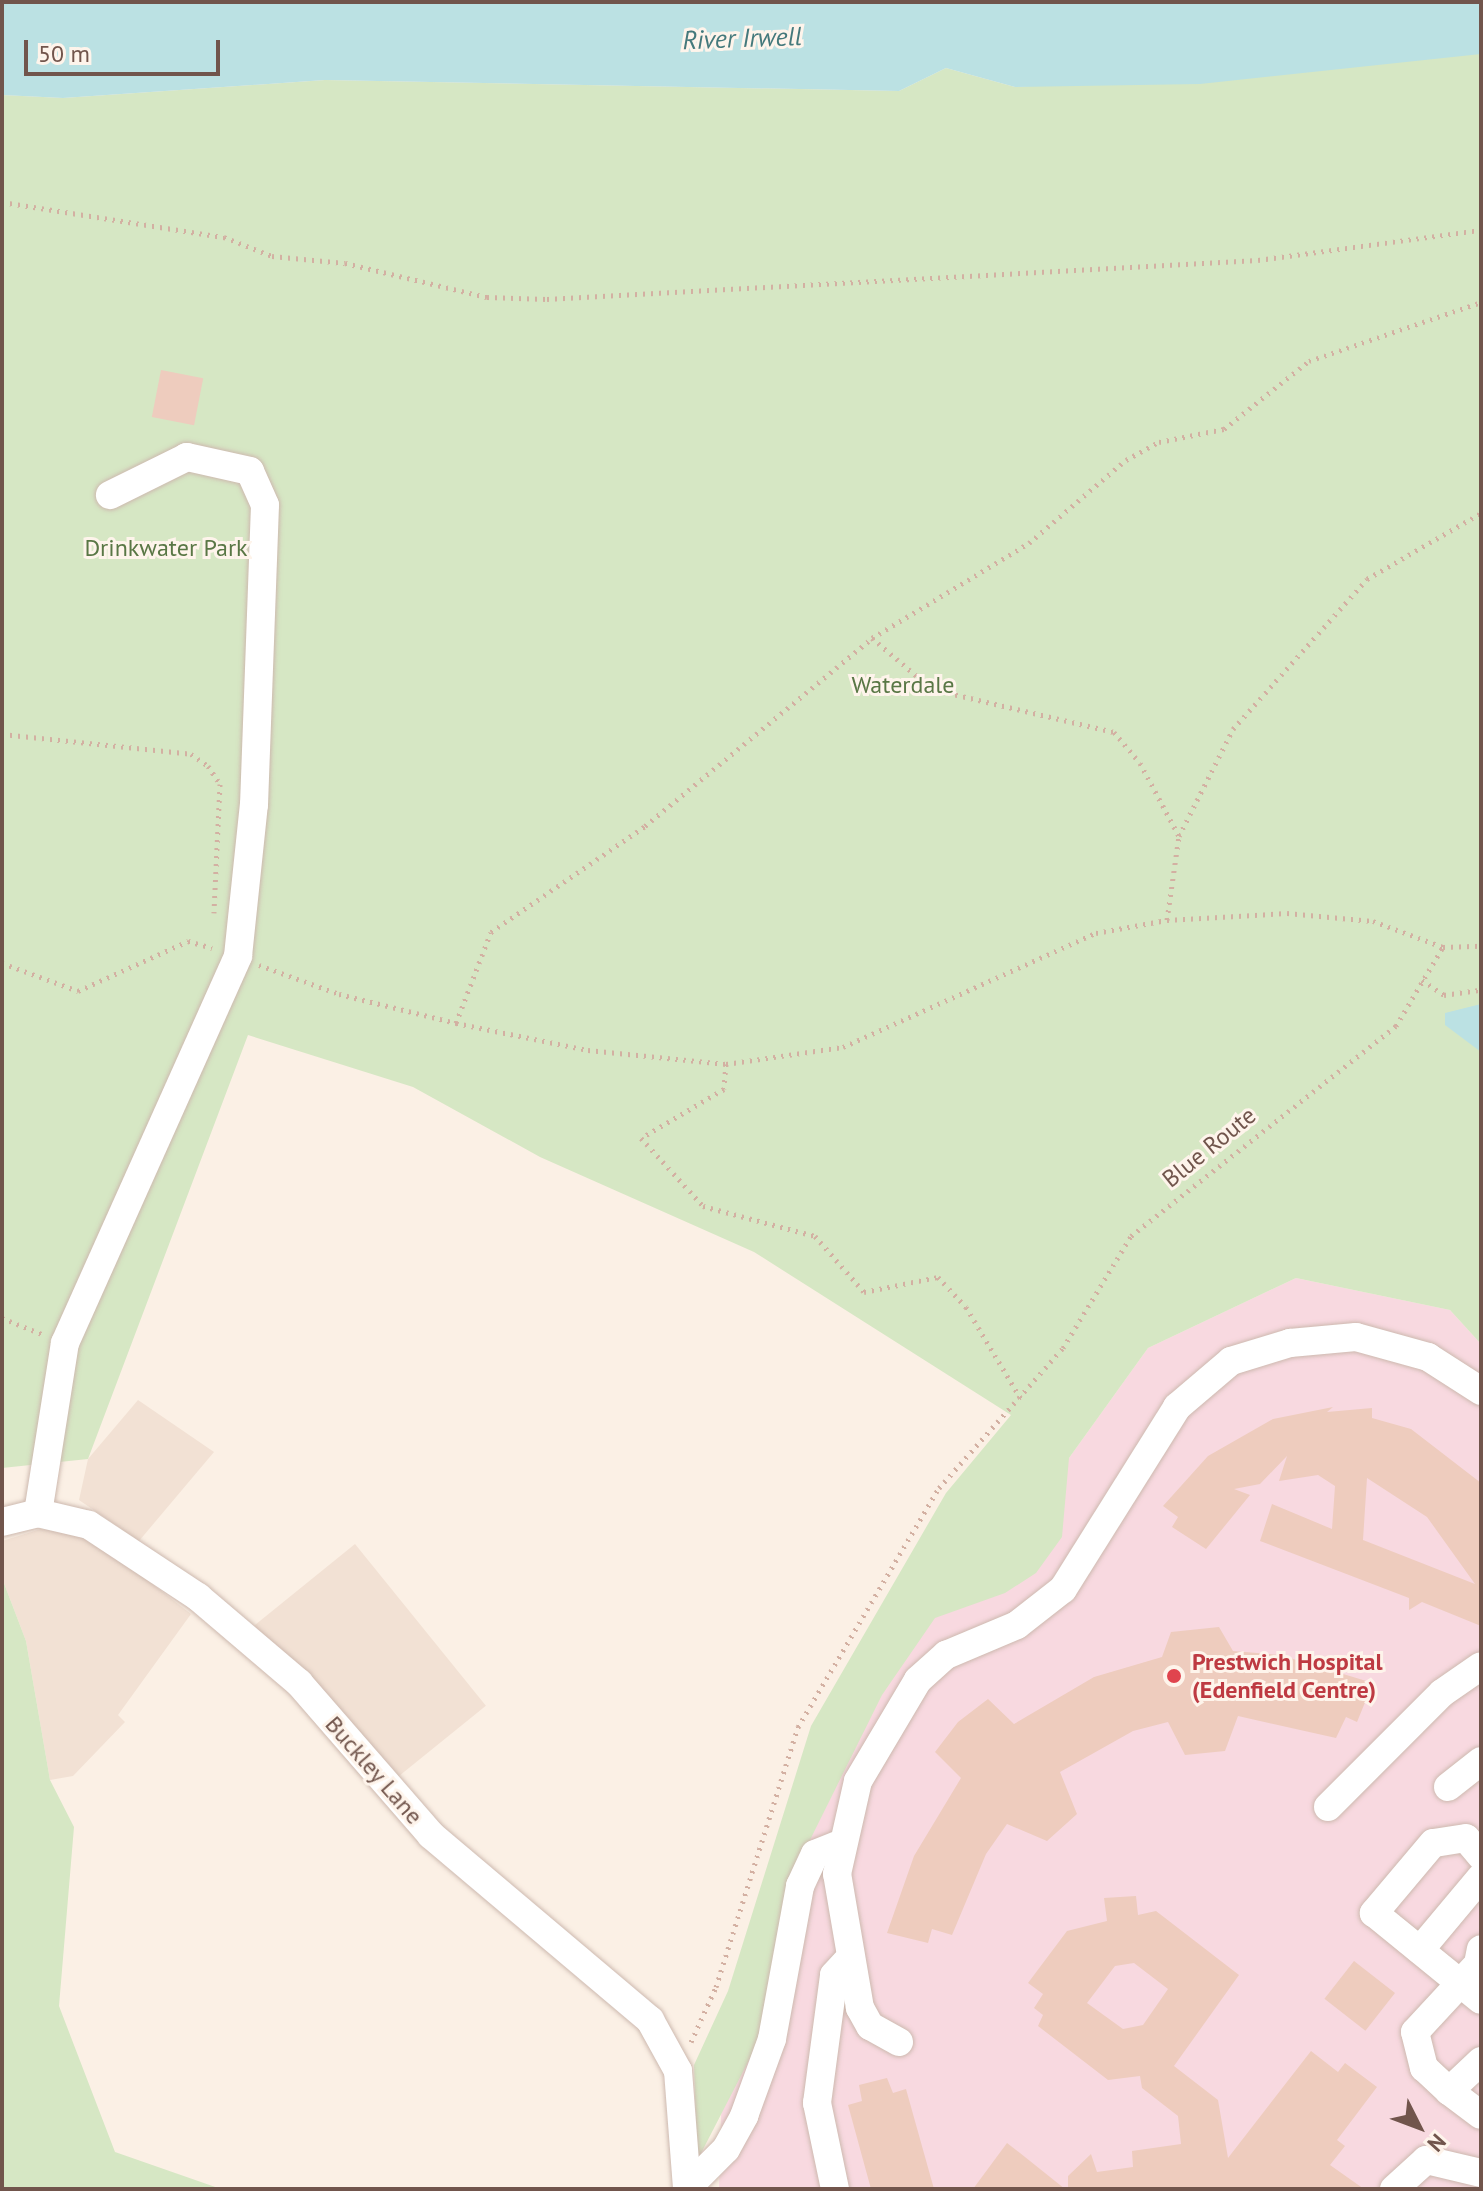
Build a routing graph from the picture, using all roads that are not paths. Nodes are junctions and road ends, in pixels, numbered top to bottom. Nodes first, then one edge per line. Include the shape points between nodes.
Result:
1 (110, 495) dead end
2 (1481, 1391) edge
3 (38, 1513) junction
4 (2, 1522) edge
5 (1481, 1666) edge
6 (1481, 1761) edge
7 (1448, 1787) dead end
8 (1328, 1807) dead end
9 (840, 1844) junction
10 (1481, 1856) edge
11 (1481, 1877) edge
12 (1481, 1949) edge
13 (1420, 1950) junction
14 (847, 1961) junction
15 (1471, 1992) edge
16 (899, 2042) dead end
17 (1481, 2061) edge
18 (1449, 2091) junction
19 (1481, 2115) edge
20 (1481, 2173) edge
21 (687, 2188) edge
22 (835, 2189) edge
23 (1394, 2189) edge

1 - 3 street via 187,457 250,471 265,505 254,805 238,956 65,1343
2 - 9 street via 1428,1357 1356,1337 1290,1343 1215,1371 1161,1429 1063,1589 1017,1625 946,1655 918,1680 873,1750
3 - 4 street
3 - 21 street, Buckley Lane via 89,1525 121,1542 249,1637 299,1683 431,1835 650,2020 678,2071
5 - 8 street via 1442,1693
6 - 7 street
9 - 14 street
9 - 21 street via 815,1854 800,1886 772,2039 744,2116 726,2149
10 - 13 street via 1466,1838 1433,1843 1374,1913
11 - 13 street
12 - 15 street
13 - 15 street
14 - 16 street via 864,2018
14 - 22 street via 834,1975 817,2103
15 - 18 street via 1415,2032 1424,2068
17 - 18 street
18 - 19 street
20 - 23 street via 1426,2160

